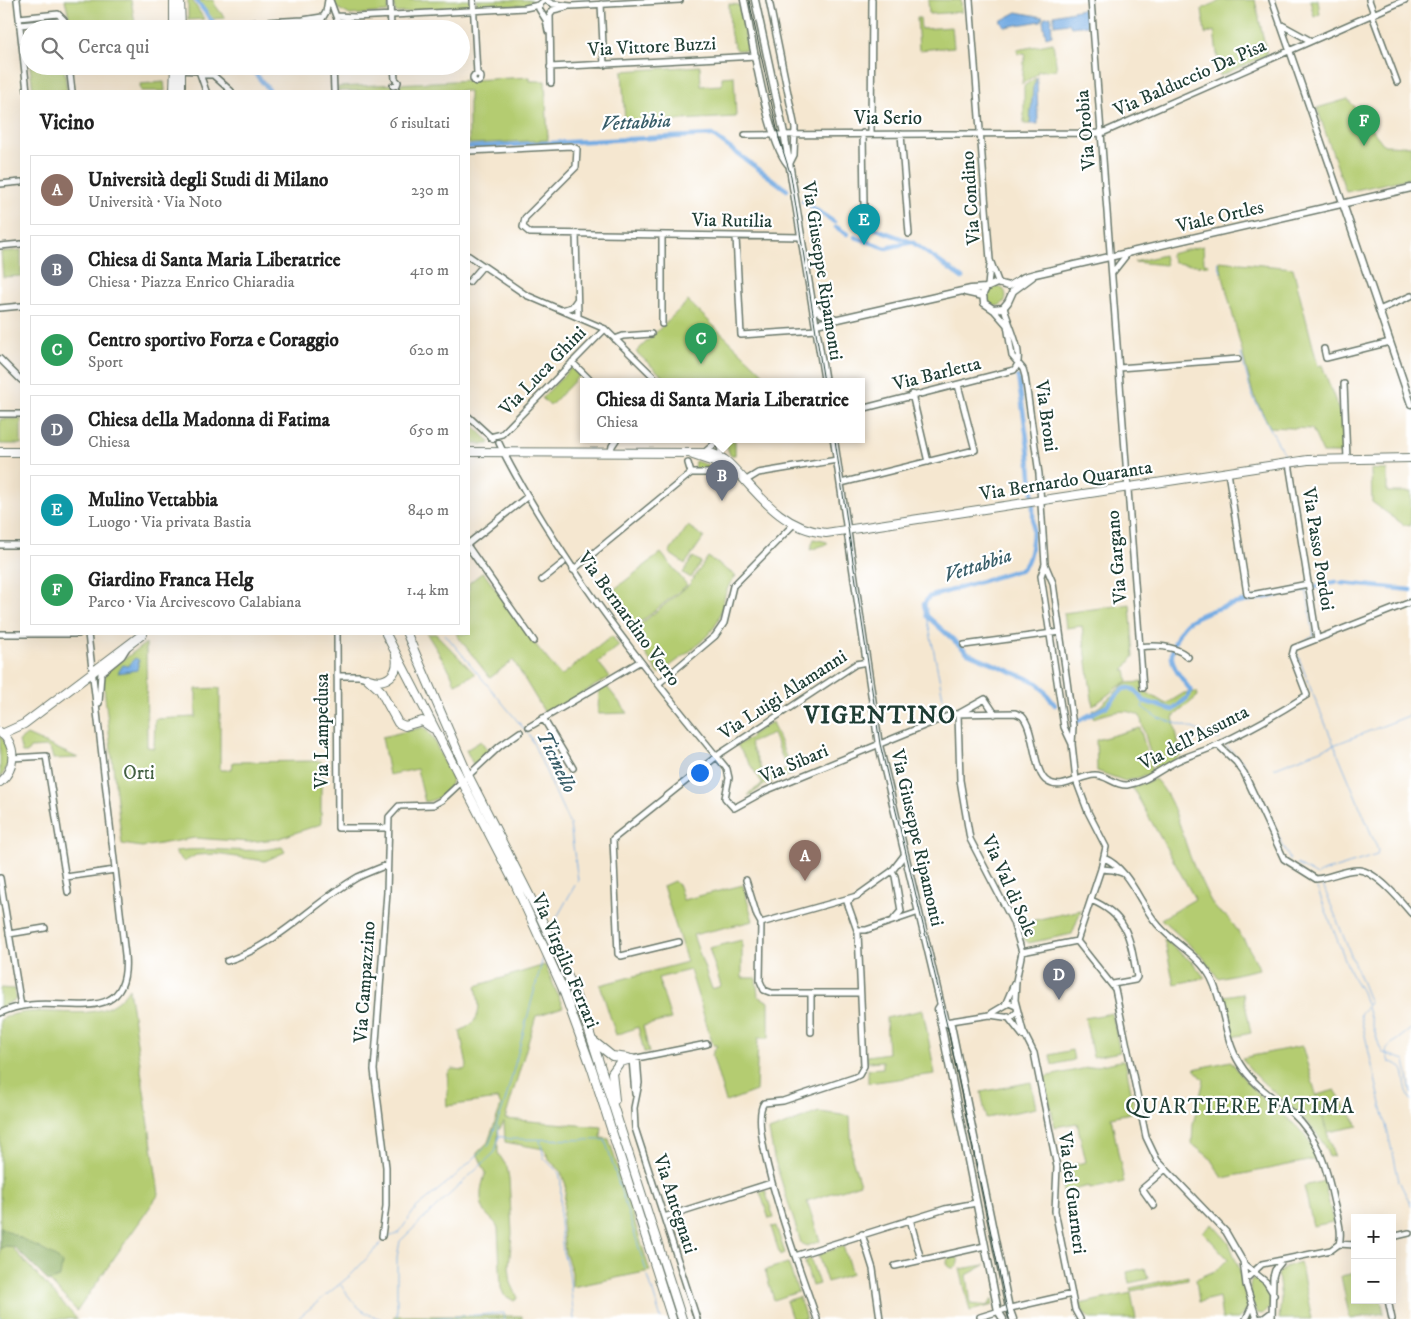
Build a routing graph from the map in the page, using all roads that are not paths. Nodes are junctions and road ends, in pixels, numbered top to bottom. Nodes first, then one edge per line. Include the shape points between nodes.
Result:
1 (17, 0) edge
2 (174, 0) edge
3 (180, 0) edge
4 (329, 0) edge
5 (390, 0) edge
6 (473, 0) edge
7 (680, 0) edge
8 (744, 0) edge
9 (756, 0) edge
10 (769, 0) edge
11 (872, 0) edge
12 (970, 0) edge
13 (1092, 0) edge
14 (1272, 0) edge
15 (1369, 0) edge
16 (1405, 0) edge
17 (601, 4) junction
18 (546, 6) edge
19 (474, 11) junction
20 (1373, 14) junction
21 (391, 16) junction
22 (324, 17) junction
23 (19, 18) junction
24 (64, 20) edge
25 (177, 20) edge
26 (179, 20) edge
27 (303, 20) edge
28 (328, 20) edge
29 (328, 20) edge
30 (332, 20) edge
31 (346, 20) edge
32 (391, 20) edge
33 (1280, 24) junction
34 (20, 25) edge
35 (1311, 41) junction
36 (1290, 50) junction
37 (756, 56) junction
38 (604, 65) junction
39 (550, 68) junction
40 (477, 74) dead end
41 (25, 75) edge
42 (70, 75) edge
43 (177, 75) edge
44 (179, 75) edge
45 (202, 75) joint
46 (213, 75) edge
47 (213, 75) edge
48 (333, 75) edge
49 (395, 75) edge
50 (395, 79) dead end
51 (551, 82) dead end
52 (1397, 82) dead end
53 (27, 90) edge
54 (72, 90) edge
55 (174, 90) edge
56 (181, 90) edge
57 (206, 90) edge
58 (230, 90) edge
59 (334, 90) edge
60 (795, 133) junction
61 (864, 133) junction
62 (871, 133) junction
63 (773, 134) junction
64 (784, 134) junction
65 (901, 134) junction
66 (981, 134) junction
67 (1102, 134) junction
68 (745, 135) dead end
69 (470, 152) edge
70 (789, 166) junction
71 (20, 182) edge
72 (0, 184) edge
73 (1411, 188) edge
74 (1342, 204) junction
75 (864, 205) dead end
76 (576, 234) junction
77 (909, 234) dead end
78 (662, 236) junction
79 (736, 236) junction
80 (802, 237) junction
81 (20, 244) edge
82 (0, 246) edge
83 (1128, 253) junction
84 (470, 257) edge
85 (1111, 257) junction
86 (990, 260) junction
87 (482, 267) junction
88 (1035, 274) junction
89 (1112, 275) junction
90 (470, 281) edge
91 (1001, 284) junction
92 (987, 287) junction
93 (961, 291) junction
94 (983, 296) junction
95 (1411, 296) edge
96 (1010, 298) junction
97 (577, 299) junction
98 (813, 304) junction
99 (20, 306) edge
100 (1004, 307) junction
101 (0, 308) edge
102 (993, 309) junction
103 (562, 310) junction
104 (1379, 310) junction
105 (578, 316) junction
106 (840, 319) junction
107 (662, 324) dead end
108 (816, 327) junction
109 (604, 329) junction
110 (651, 334) dead end
111 (615, 339) junction
112 (1390, 342) junction
113 (1324, 349) dead end
114 (0, 359) edge
115 (1238, 359) dead end
116 (572, 362) junction
117 (1018, 364) junction
118 (1119, 368) junction
119 (588, 378) edge
120 (655, 378) edge
121 (824, 378) edge
122 (20, 379) edge
123 (1344, 384) dead end
124 (958, 385) junction
125 (912, 394) junction
126 (1411, 404) edge
127 (865, 408) edge
128 (0, 414) edge
129 (20, 414) edge
130 (470, 418) edge
131 (502, 434) junction
132 (490, 437) junction
133 (500, 443) junction
134 (614, 443) edge
135 (715, 443) edge
136 (719, 443) edge
137 (835, 443) edge
138 (0, 452) edge
139 (20, 452) edge
140 (470, 452) edge
141 (503, 452) junction
142 (611, 452) junction
143 (679, 452) junction
144 (705, 452) junction
145 (720, 456) junction
146 (1411, 458) edge
147 (1347, 459) junction
148 (838, 460) junction
149 (928, 462) junction
150 (688, 463) dead end
151 (1289, 463) junction
152 (734, 469) junction
153 (1228, 472) junction
154 (720, 473) dead end
155 (691, 474) junction
156 (745, 481) junction
157 (841, 483) junction
158 (1127, 488) junction
159 (528, 496) junction
160 (1034, 502) junction
161 (793, 525) junction
162 (848, 531) junction
163 (470, 542) edge
164 (0, 545) edge
165 (20, 545) edge
166 (470, 549) edge
167 (562, 563) dead end
168 (1045, 564) junction
169 (572, 570) junction
170 (542, 580) dead end
171 (1308, 584) junction
172 (1054, 597) junction
173 (1045, 599) junction
174 (1411, 602) edge
175 (1060, 632) junction
176 (1050, 633) junction
177 (0, 634) edge
178 (20, 634) edge
179 (88, 635) edge
180 (142, 635) edge
181 (336, 635) edge
182 (387, 635) edge
183 (407, 635) edge
184 (1317, 639) junction
185 (534, 641) dead end
186 (131, 642) junction
187 (392, 645) junction
188 (964, 645) dead end
189 (1139, 646) junction
190 (1188, 657) dead end
191 (639, 662) junction
192 (867, 662) junction
193 (93, 672) junction
194 (337, 676) junction
195 (367, 678) junction
196 (1067, 681) junction
197 (1057, 683) junction
198 (658, 684) junction
199 (1143, 688) dead end
200 (97, 708) junction
201 (958, 714) junction
202 (995, 714) junction
203 (543, 718) junction
204 (24, 724) junction
205 (529, 727) dead end
206 (437, 732) junction
207 (520, 732) dead end
208 (1, 733) edge
209 (9, 742) junction
210 (880, 744) junction
211 (1072, 744) junction
212 (1218, 745) junction
213 (717, 756) junction
214 (12, 758) junction
215 (572, 768) dead end
216 (465, 778) junction
217 (1076, 780) junction
218 (0, 782) edge
219 (725, 798) joint
220 (388, 828) junction
221 (905, 854) junction
222 (1104, 858) junction
223 (387, 865) junction
224 (1101, 869) junction
225 (115, 870) junction
226 (892, 871) junction
227 (1123, 874) junction
228 (66, 877) junction
229 (0, 878) edge
230 (746, 880) dead end
231 (68, 892) dead end
232 (850, 899) junction
233 (1091, 900) junction
234 (919, 912) junction
235 (1411, 913) edge
236 (893, 920) junction
237 (761, 923) junction
238 (45, 928) dead end
239 (857, 930) junction
240 (9, 934) junction
241 (1077, 941) junction
242 (679, 942) dead end
243 (1022, 952) junction
244 (227, 961) dead end
245 (1016, 981) junction
246 (1113, 984) junction
247 (811, 993) junction
248 (860, 993) junction
249 (21, 1006) junction
250 (1004, 1006) junction
251 (1017, 1009) junction
252 (0, 1013) edge
253 (985, 1016) junction
254 (1007, 1017) junction
255 (944, 1023) junction
256 (812, 1032) dead end
257 (1026, 1038) junction
258 (592, 1039) junction
259 (707, 1044) dead end
260 (635, 1058) junction
261 (617, 1116) junction
262 (1163, 1171) dead end
263 (771, 1183) junction
264 (976, 1203) junction
265 (1154, 1206) dead end
266 (664, 1218) junction
267 (910, 1219) junction
268 (1409, 1233) dead end
269 (862, 1234) junction
270 (382, 1236) dead end
271 (1396, 1236) edge
272 (1339, 1244) junction
273 (1351, 1245) edge
274 (985, 1246) junction
275 (795, 1256) junction
276 (1284, 1259) junction
277 (921, 1260) junction
278 (1242, 1260) junction
279 (895, 1266) dead end
280 (1252, 1275) junction
281 (1072, 1294) junction
282 (1274, 1295) junction
283 (1389, 1304) edge
284 (1252, 1306) junction
285 (1009, 1308) junction
286 (998, 1311) junction
287 (1272, 1312) junction
288 (977, 1318) edge
289 (672, 1319) edge
290 (682, 1319) edge
291 (697, 1319) edge
292 (817, 1319) edge
293 (880, 1319) edge
294 (1002, 1319) edge
295 (1013, 1319) edge
296 (1080, 1319) edge
297 (1246, 1319) edge
298 (1256, 1319) edge
299 (1265, 1319) edge
300 (1272, 1319) edge
301 (1392, 1319) edge

1 - 23 street
2 - 25 main road
3 - 26 main road
4 - 22 street
4 - 30 street
5 - 21 street
6 - 19 street
7 - 17 street
8 - 37 street, Via Giuseppe Ripamonti
9 - 64 street, Via Giuseppe Ripamonti
10 - 60 street, Via Giuseppe Ripamonti
11 - 62 street
12 - 66 street, Via Condino
13 - 67 street, Via Orobia
14 - 33 street
15 - 20 street
16 - 20 street, Via Balduccio Da Pisa
17 - 18 street
17 - 38 street
18 - 19 street
18 - 39 street
19 - 21 street
19 - 40 street
20 - 35 street, Via Balduccio Da Pisa
20 - 52 street
21 - 31 street
21 - 32 street
22 - 27 street
22 - 28 street
22 - 29 street
23 - 24 street via 58,14
23 - 34 street
33 - 35 street
33 - 36 street
35 - 36 street, Via Balduccio Da Pisa
36 - 67 street, Via Balduccio Da Pisa
36 - 74 street
37 - 38 street, Via Vittore Buzzi
37 - 63 street, Via Giuseppe Ripamonti
38 - 39 street, Via Vittore Buzzi
39 - 51 street
41 - 53 street
42 - 54 street
43 - 55 main road
44 - 56 main road
45 - 47 street
45 - 57 street
46 - 58 street
48 - 59 street
49 - 50 street
60 - 61 street, Via Serio
60 - 64 street
60 - 70 street, Via Giuseppe Ripamonti via 794,155
61 - 62 street, Via Serio
61 - 75 street
62 - 65 street, Via Serio
63 - 64 street
63 - 68 street
63 - 70 street, Via Giuseppe Ripamonti
64 - 70 street, Via Giuseppe Ripamonti
65 - 66 street, Via Serio
65 - 77 street
66 - 67 street, Via Serio
66 - 86 street, Via Condino
67 - 85 street, Via Orobia
69 - 76 street, Via Rutilia via 571,146 577,150 576,167 525,218 523,227 530,233
70 - 80 street, Via Giuseppe Ripamonti
71 - 72 street
73 - 74 street, Viale Ortles
74 - 83 street, Viale Ortles
74 - 104 street
76 - 78 street, Via Rutilia
76 - 97 street
78 - 79 street, Via Rutilia
78 - 107 street
79 - 80 street, Via Rutilia
79 - 108 street via 741,335
80 - 98 street, Via Giuseppe Ripamonti
81 - 82 street
83 - 85 street, Viale Ortles
83 - 89 street
84 - 87 street
85 - 88 street, Viale Ortles
85 - 89 street, Via Gargano
86 - 91 street, Via Condino
86 - 92 street, Via Condino
87 - 90 street
87 - 103 street via 526,295
88 - 91 street, Viale Ortles via 1009,286
88 - 96 street, Viale Ortles via 1013,291
89 - 118 street, Via Gargano
91 - 92 street, Viale Ortles
91 - 96 street
92 - 93 street, Viale Ortles
92 - 94 street
93 - 94 street, Viale Ortles
93 - 106 street, Viale Ortles
94 - 102 street via 985,304
95 - 104 street
96 - 100 street, Viale Ortles
97 - 103 street via 572,307
97 - 105 street
98 - 106 street via 826,316
98 - 108 street, Via Giuseppe Ripamonti
99 - 101 street
100 - 102 street
100 - 117 street, Via Broni via 1013,330
102 - 117 street, Via Broni via 1007,325 1012,356
103 - 105 street
104 - 112 street
105 - 109 street
106 - 108 street, Viale Ortles
108 - 121 street, Via Giuseppe Ripamonti
109 - 111 street
109 - 116 street, Via Luca Ghini
110 - 111 street
111 - 120 street
112 - 113 street via 1326,358
112 - 126 street
114 - 122 street
115 - 118 street
116 - 119 street
116 - 131 street, Via Luca Ghini
117 - 124 street, Via Barletta via 1011,371
117 - 160 street, Via Broni via 1025,376 1039,474
118 - 158 street, Via Gargano
123 - 147 street
124 - 125 street, Via Barletta
124 - 149 street via 975,450
125 - 127 street, Via Barletta
125 - 149 street
128 - 129 street
130 - 132 street
131 - 132 street
131 - 133 street
132 - 133 street
133 - 141 street, Via Bernardino Verro
134 - 142 street
135 - 144 street
136 - 145 street
137 - 148 street, Via Giuseppe Ripamonti
138 - 139 main road
140 - 141 main road
141 - 142 main road
141 - 159 street, Via Bernardino Verro
142 - 143 main road
143 - 144 main road
143 - 152 main road via 708,458
144 - 145 main road
145 - 152 main road
146 - 147 main road, Via Bernardo Quaranta
147 - 151 main road, Via Bernardo Quaranta
148 - 156 street via 758,473
148 - 157 street, Via Giuseppe Ripamonti
149 - 157 street
150 - 155 street
151 - 153 main road, Via Bernardo Quaranta
151 - 171 street, Via Passo Pordoi
152 - 156 main road
153 - 158 main road, Via Bernardo Quaranta
153 - 171 street via 1247,594
154 - 155 street
155 - 169 street
156 - 161 main road
157 - 162 street, Via Giuseppe Ripamonti
158 - 160 main road, Via Bernardo Quaranta
158 - 189 street, Via Gargano
159 - 163 street
159 - 169 street, Via Bernardino Verro
160 - 162 main road, Via Bernardo Quaranta
160 - 168 street, Via Broni
161 - 162 main road, Via Bernardo Quaranta via 818,532
161 - 198 street via 733,586 724,623 715,636
162 - 192 street, Via Giuseppe Ripamonti
164 - 165 street
166 - 185 street
167 - 170 street
168 - 172 street, Via Broni
168 - 173 street, Via Broni via 1041,576
169 - 191 street, Via Bernardino Verro
171 - 184 street, Via Passo Pordoi
172 - 173 street
172 - 175 street, Via Broni
173 - 176 street, Via Broni
174 - 184 street, Via dell'Assunta
175 - 176 street
175 - 196 street, Via Broni
176 - 188 street
176 - 197 street, Via Broni
177 - 178 street
179 - 193 street
180 - 186 main road
181 - 194 street, Via Lampedusa
182 - 187 main road, Via Virgilio Ferrari
183 - 216 main road, Via Virgilio Ferrari
184 - 212 street, Via dell'Assunta via 1292,651 1307,695
186 - 193 main road
186 - 200 street via 122,656 101,673
187 - 195 main road via 397,659 396,672 383,680
187 - 206 main road, Via Virgilio Ferrari
189 - 190 street via 1156,645
189 - 199 street, Via Gargano
191 - 198 street, Via Bernardino Verro
191 - 203 street
192 - 210 street, Via Giuseppe Ripamonti
192 - 213 street, Via Luigi Alamanni via 856,664
193 - 200 street
193 - 204 main road
194 - 195 street
194 - 220 street, Via Lampedusa via 338,828
195 - 206 main road via 380,690 398,723 405,726 422,722
196 - 197 street
196 - 211 street, Via Broni
197 - 211 street, Via Broni via 1064,727
198 - 213 street, Via Bernardino Verro
200 - 225 street
201 - 202 street, Via dell'Assunta
201 - 202 street via 985,698
201 - 210 street, Via dell'Assunta
201 - 243 street, Via Val di Sole via 960,780 970,839 1013,922
202 - 217 street, Via dell'Assunta via 1017,714 1026,720 1045,780 1059,785
203 - 205 street
203 - 215 street
204 - 208 main road
204 - 209 main road
206 - 216 main road, Via Virgilio Ferrari
207 - 216 street, Via Campazzino
208 - 209 main road
209 - 214 main road
210 - 219 street, Via Sibari via 765,791 737,808
210 - 221 street, Via Giuseppe Ripamonti
211 - 217 street, Via Broni
212 - 217 street, Via dell'Assunta via 1175,761 1140,782 1122,785 1096,775
212 - 235 street via 1244,773 1277,847 1288,863 1316,878 1361,870 1392,892
213 - 219 street, Via Bernardino Verro via 728,773
213 - 242 street, Via Luigi Alamanni via 613,839 618,954
214 - 218 main road via 10,769
214 - 228 street via 46,756
216 - 220 street, Via Campazzino via 435,804 399,806 389,817
216 - 258 main road, Via Virgilio Ferrari via 540,916
216 - 289 main road, Via Virgilio Ferrari via 562,988 592,1069
217 - 222 street, Via Broni via 1104,841
220 - 223 street, Via Campazzino
221 - 226 street
221 - 234 street, Via Giuseppe Ripamonti
222 - 224 street
222 - 227 street via 1112,861
223 - 244 street via 358,877 275,939
223 - 270 street, Via Campazzino via 374,1070 386,1167
224 - 227 street
224 - 233 street
225 - 228 street
225 - 249 street via 126,966 125,978 118,992 98,1005
226 - 232 street
226 - 236 street via 901,912
227 - 272 street via 1159,927 1192,955 1210,977 1226,1034 1241,1066 1257,1085 1302,1123 1318,1145 1329,1179 1340,1234
228 - 231 street
229 - 240 street
230 - 237 street
232 - 237 street
232 - 239 street via 848,907
233 - 241 street
233 - 246 street via 1114,912 1127,932 1137,977 1136,980
234 - 236 street
234 - 255 street, Via Giuseppe Ripamonti via 941,1004 938,1009
236 - 239 street
237 - 247 street via 762,988 772,993
238 - 240 street
239 - 248 street
240 - 249 street
241 - 243 street
241 - 246 street
243 - 245 street, Via Val di Sole
245 - 250 street, Via Val di Sole
245 - 251 street, Via Val di Sole
246 - 278 street via 1142,1123 1152,1151 1230,1236
247 - 248 street
247 - 256 street
248 - 263 street via 862,1070 853,1078 762,1105 763,1144
249 - 252 street
250 - 251 street via 1011,1003
250 - 253 street
250 - 254 street via 1003,1012
251 - 254 street via 1014,1017
251 - 257 street, Via dei Guarneri
253 - 254 street
253 - 255 street
254 - 257 street, Via dei Guarneri
255 - 264 street, Via Giuseppe Ripamonti
255 - 285 street, Via Giuseppe Ripamonti
257 - 281 street, Via dei Guarneri via 1034,1053 1057,1167 1055,1211
258 - 260 main road via 612,1056
258 - 261 main road, Via Virgilio Ferrari
259 - 260 street
260 - 261 main road via 620,1062 612,1072
260 - 266 street, Via Antegnati via 635,1128
261 - 290 main road, Via Virgilio Ferrari
262 - 265 street via 1142,1188
263 - 266 street
263 - 275 street
264 - 267 street
264 - 274 street, Via Giuseppe Ripamonti
266 - 291 street, Via Antegnati
267 - 269 street
267 - 277 street
268 - 271 street
269 - 275 street
269 - 293 street via 872,1269
272 - 273 street
272 - 276 street via 1331,1250
274 - 277 street
274 - 286 street, Via Giuseppe Ripamonti
275 - 292 street
276 - 280 street via 1262,1264
276 - 282 street via 1273,1275
277 - 279 street
278 - 280 street
278 - 280 street
280 - 282 street via 1266,1282
280 - 284 street
281 - 285 street
281 - 296 street, Via dei Guarneri
282 - 287 street
283 - 301 street
284 - 297 street
284 - 298 street
285 - 286 street
285 - 295 street, Via Giuseppe Ripamonti
286 - 288 street
286 - 294 street, Via Giuseppe Ripamonti
287 - 299 street
287 - 300 street
298 - 299 street

